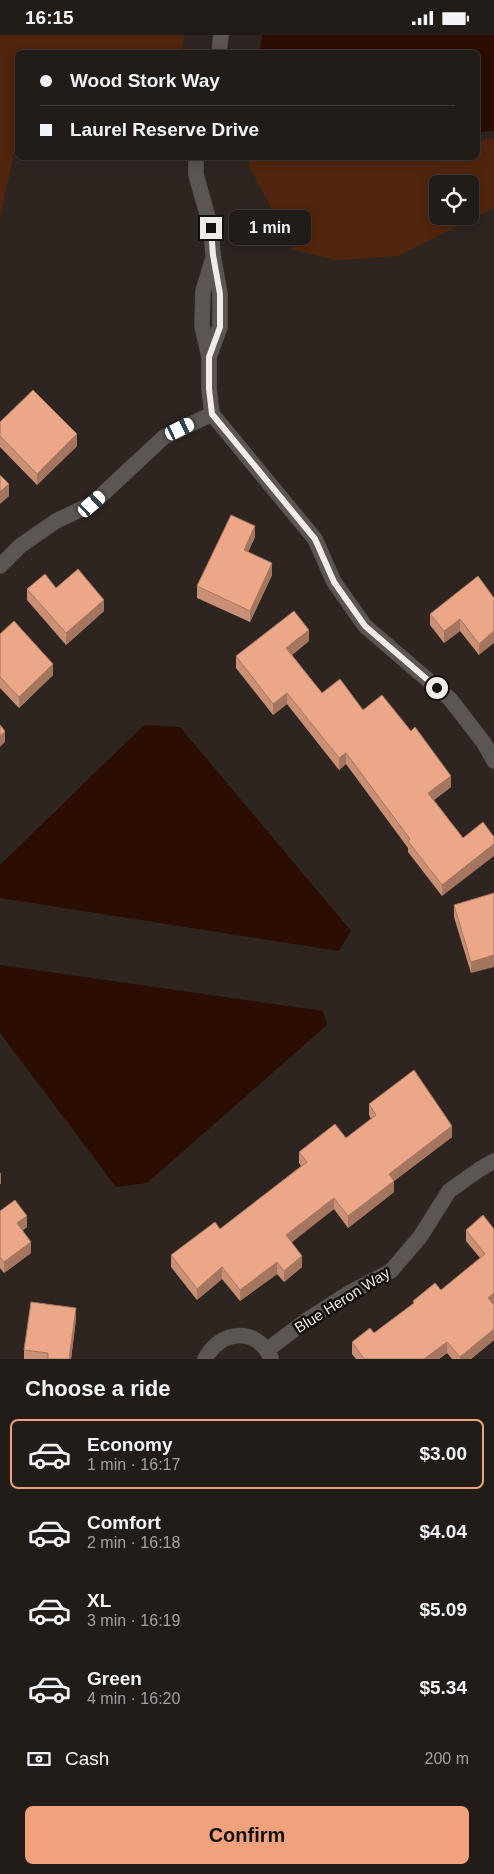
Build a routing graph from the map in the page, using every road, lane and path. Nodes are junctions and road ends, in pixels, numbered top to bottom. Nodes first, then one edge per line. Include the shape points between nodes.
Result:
1 (221, 35) edge
2 (220, 50) edge
3 (196, 160) edge
4 (212, 414) junction
5 (0, 565) edge
6 (494, 761) edge
7 (494, 1161) edge
8 (269, 1355) edge
9 (204, 1359) edge

1 - 2 street
3 - 4 street via 196,175 211,228 220,294 220,327 209,357
4 - 5 street via 164,437 92,504 56,521 20,546
4 - 6 street via 315,539 334,582 365,626 450,699
7 - 8 street, Blue Heron Way via 449,1191 420,1237 392,1271 314,1315
8 - 9 street, Blue Heron Way via 258,1341 234,1335 222,1339

